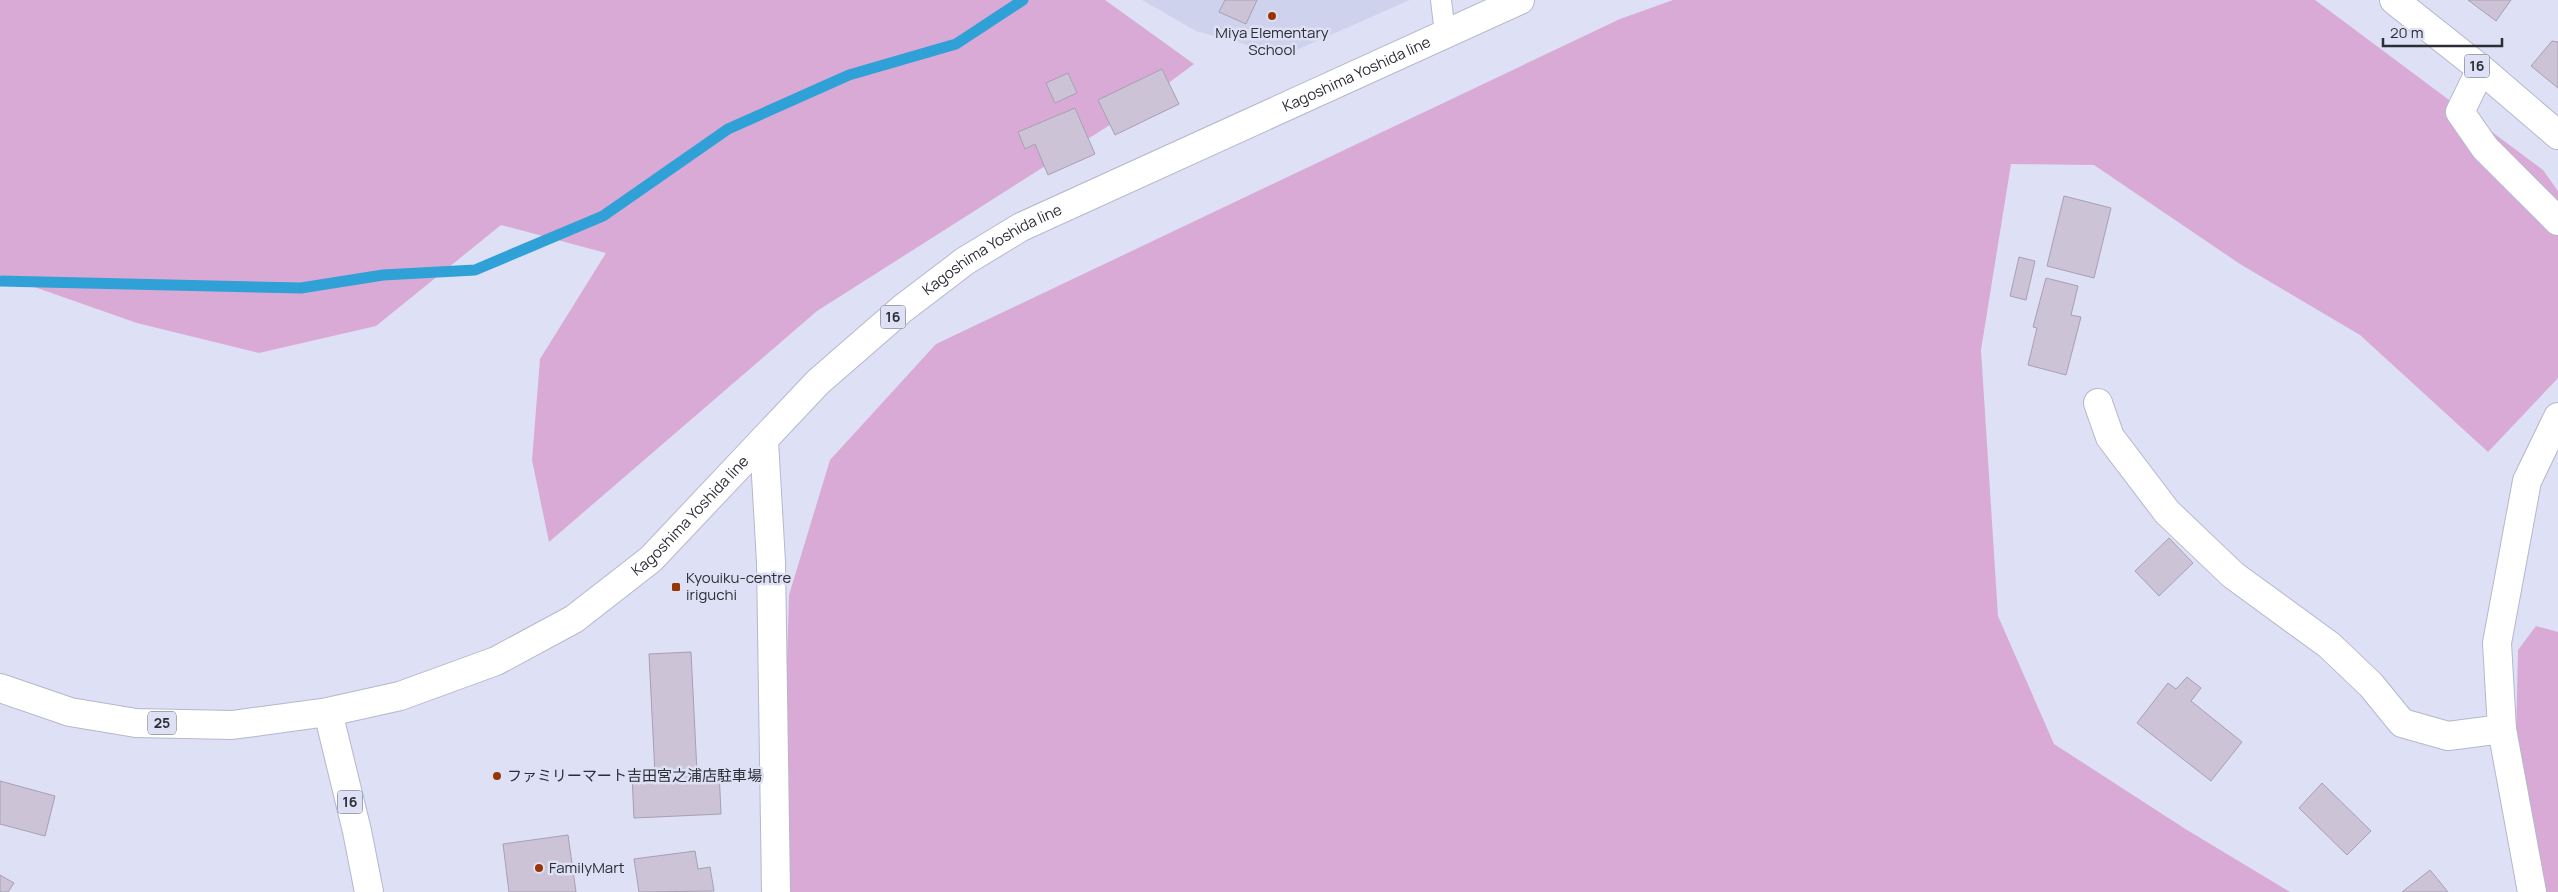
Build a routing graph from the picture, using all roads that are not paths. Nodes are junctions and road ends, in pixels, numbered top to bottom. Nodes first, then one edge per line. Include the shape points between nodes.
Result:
1 (1441, 0) edge
2 (1520, 0) edge
3 (2394, 0) edge
4 (1445, 33) junction
5 (2481, 69) junction
6 (2558, 135) edge
7 (2558, 221) edge
8 (2098, 403) dead end
9 (2558, 417) edge
10 (764, 441) junction
11 (0, 688) edge
12 (328, 712) junction
13 (2502, 729) junction
14 (369, 892) edge
15 (776, 892) edge
16 (2532, 892) edge

1 - 4 lane
2 - 4 main road, Kagoshima Yoshida line / 16
3 - 5 main road, 16
4 - 10 main road, Kagoshima Yoshida line / 16 via 1021,227 973,256 902,309 818,382
5 - 6 main road, 16
5 - 7 main road via 2460,112 2485,148
8 - 13 main road via 2110,437 2167,512 2233,575 2328,645 2371,685 2402,723 2448,736
9 - 13 main road via 2526,481 2496,643
10 - 12 main road, Kagoshima Yoshida line / 16 via 652,559 574,619 487,664 400,696
10 - 15 main road via 771,562
11 - 12 main road, 25 via 70,712 136,723 232,725
12 - 14 main road, 16 via 358,831
13 - 16 main road

